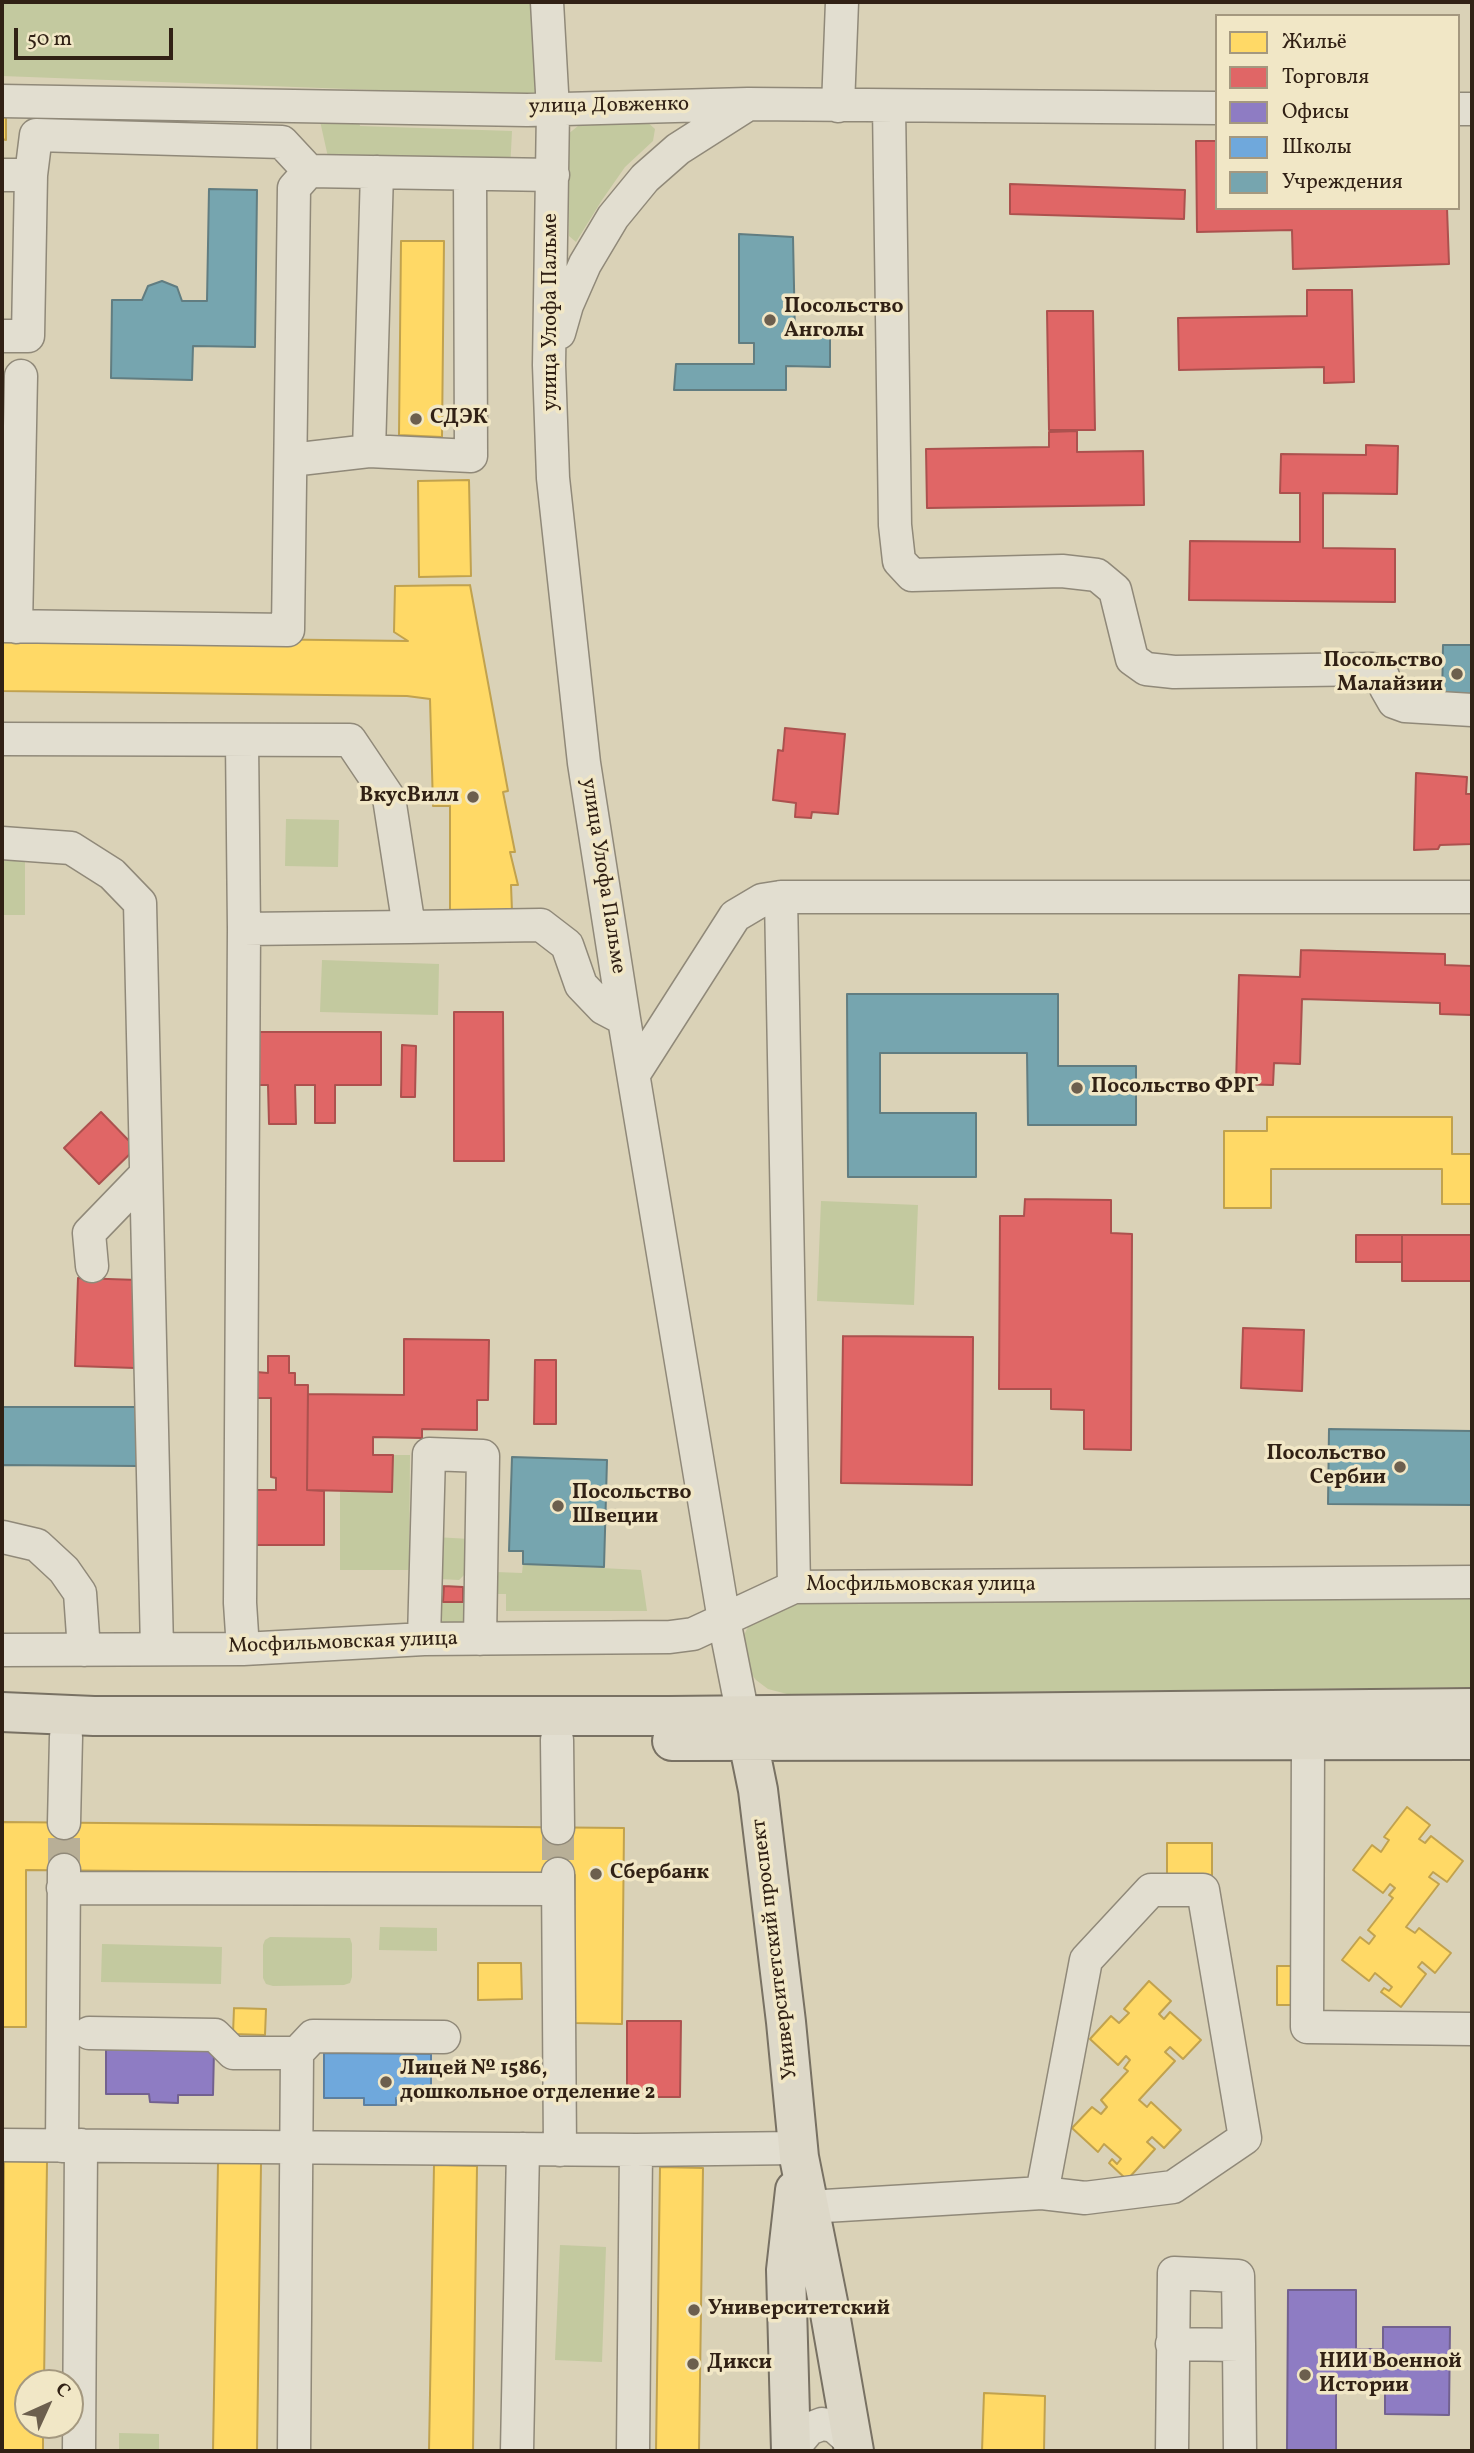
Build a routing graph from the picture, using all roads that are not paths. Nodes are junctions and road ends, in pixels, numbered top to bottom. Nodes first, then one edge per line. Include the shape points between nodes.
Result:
1 (547, 2) edge
2 (842, 2) edge
3 (2, 101) edge
4 (282, 104) junction
5 (748, 104) junction
6 (838, 106) junction
7 (888, 106) junction
8 (1215, 108) edge
9 (553, 110) junction
10 (282, 142) junction
11 (309, 171) junction
12 (377, 172) junction
13 (470, 174) junction
14 (553, 174) junction
15 (17, 175) edge
16 (2, 336) edge
17 (550, 365) junction
18 (20, 376) dead end
19 (369, 451) junction
20 (290, 460) junction
21 (9, 611) edge
22 (1472, 710) edge
23 (2, 739) edge
24 (242, 741) junction
25 (2, 842) edge
26 (780, 897) junction
27 (1472, 897) edge
28 (409, 927) junction
29 (244, 929) junction
30 (624, 1019) junction
31 (634, 1074) junction
32 (146, 1174) junction
33 (92, 1266) dead end
34 (3, 1537) edge
35 (1472, 1582) edge
36 (794, 1587) junction
37 (724, 1620) junction
38 (424, 1639) junction
39 (480, 1639) junction
40 (157, 1649) junction
41 (243, 1649) junction
42 (2, 1650) edge
43 (84, 1650) junction
44 (1472, 1708) edge
45 (2, 1712) edge
46 (745, 1727) junction
47 (2, 1736) edge
48 (66, 1737) junction
49 (558, 1740) junction
50 (1472, 1740) edge
51 (1308, 1741) junction
52 (64, 1823) tunnel mouth
53 (558, 1828) tunnel mouth
54 (1472, 2029) edge
55 (89, 2033) dead end
56 (444, 2038) dead end
57 (297, 2053) junction
58 (2, 2145) edge
59 (71, 2145) junction
60 (296, 2148) junction
61 (523, 2149) junction
62 (560, 2150) junction
63 (636, 2150) junction
64 (798, 2152) junction
65 (1042, 2193) junction
66 (808, 2207) junction
67 (1172, 2344) junction
68 (1239, 2345) junction
69 (853, 2447) edge
70 (79, 2451) edge
71 (294, 2451) edge
72 (517, 2451) edge
73 (633, 2451) edge
74 (793, 2451) edge
75 (1172, 2451) edge
76 (1240, 2451) edge

1 - 9 street, улица Улофа Пальме
2 - 6 street
3 - 4 street, улица Довженко
4 - 9 street, улица Довженко
4 - 10 street
5 - 6 street, улица Довженко
5 - 9 street, улица Довженко
5 - 17 street via 678,149 645,178 613,217 567,306
6 - 7 street, улица Довженко
7 - 8 street, улица Довженко
7 - 22 street via 895,525 899,561 912,575 1062,571 1097,575 1115,590 1132,659 1146,669 1373,669 1383,676 1394,702
9 - 14 street, улица Улофа Пальме
10 - 11 street
10 - 15 street via 36,135
11 - 12 street
11 - 20 street via 294,188
12 - 13 street
12 - 19 street
13 - 14 street
13 - 19 street via 471,456
14 - 17 street, улица Улофа Пальме
15 - 16 street via 28,335
17 - 30 street, улица Улофа Пальме via 553,478 584,763
18 - 21 street
19 - 20 street
20 - 21 street via 288,630
23 - 24 street
24 - 28 street via 350,740 389,798
24 - 29 street
25 - 32 street via 71,848 113,874 140,903
26 - 27 street
26 - 31 street via 762,900 736,916
26 - 36 street
28 - 29 street
28 - 30 street via 541,925 567,945 581,985 603,1008
29 - 41 street
30 - 31 street, улица Улофа Пальме
31 - 37 street, улица Улофа Пальме
32 - 33 street via 89,1233
32 - 40 street
34 - 43 street via 37,1545 80,1593
35 - 36 street, Мосфильмовская улица
36 - 37 street, Мосфильмовская улица
37 - 39 street, Мосфильмовская улица via 693,1634 670,1637
37 - 46 street, улица Улофа Пальме
38 - 39 street, Мосфильмовская улица
38 - 39 street via 429,1454 483,1456
38 - 41 street, Мосфильмовская улица
40 - 41 street, Мосфильмовская улица
40 - 43 street, Мосфильмовская улица
42 - 43 street, Мосфильмовская улица
44 - 46 main road
45 - 46 main road via 669,1716
46 - 49 main road
46 - 51 main road
46 - 64 main road, Университетский проспект via 758,1790
47 - 48 main road
48 - 49 main road
48 - 52 street
49 - 53 street
50 - 51 main road
51 - 54 street via 1307,2027
55 - 57 street via 215,2035 233,2053
56 - 57 street via 313,2036
57 - 60 street
58 - 59 street
59 - 60 street
59 - 62 street via 64,1879 558,1882
59 - 70 street
60 - 61 street
60 - 71 street
61 - 62 street
61 - 72 street
62 - 63 street
63 - 64 street
63 - 73 street
64 - 66 main road, Университетский проспект
64 - 74 main road, Университетский проспект via 786,2270
65 - 65 street via 1085,2198 1174,2187 1245,2138 1203,1890 1151,1890 1086,1960
65 - 66 street
66 - 69 main road, Университетский проспект
67 - 68 street
67 - 68 street via 1174,2273 1237,2276
67 - 75 street
68 - 76 street
69 - 74 street via 834,2426 822,2424 809,2429

